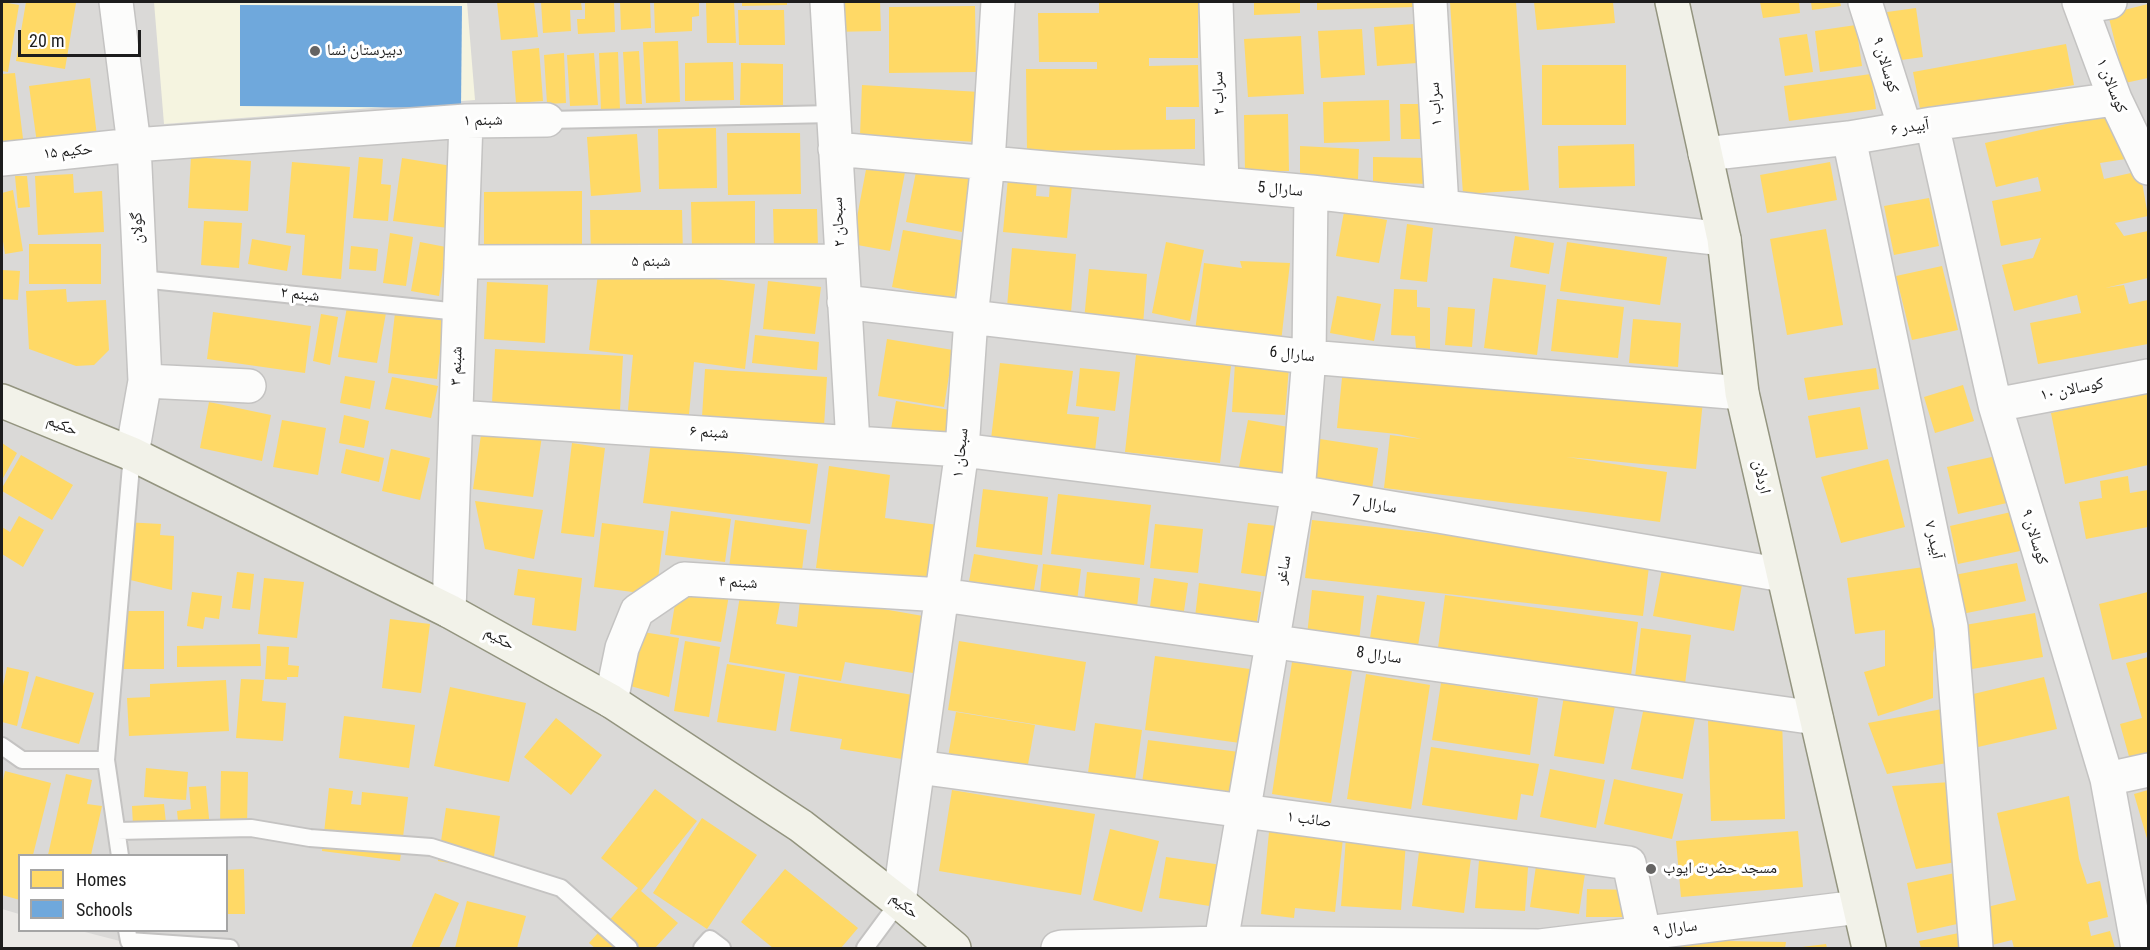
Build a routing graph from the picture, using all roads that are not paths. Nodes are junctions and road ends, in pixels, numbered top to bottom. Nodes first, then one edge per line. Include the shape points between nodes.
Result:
1 (116, 2) edge
2 (827, 2) edge
3 (998, 2) edge
4 (1216, 2) edge
5 (1430, 2) edge
6 (1672, 2) edge
7 (1865, 2) edge
8 (2090, 3) edge
9 (2115, 99) junction
10 (833, 114) junction
11 (547, 120) joint
12 (466, 121) junction
13 (1918, 126) junction
14 (1849, 138) junction
15 (134, 145) junction
16 (835, 149) junction
17 (1705, 154) junction
18 (2, 159) edge
19 (987, 162) junction
20 (2148, 168) edge
21 (1222, 184) junction
22 (1311, 192) junction
23 (1442, 207) junction
24 (1724, 239) junction
25 (842, 261) junction
26 (461, 262) junction
27 (141, 279) junction
28 (844, 302) junction
29 (459, 312) junction
30 (971, 318) junction
31 (1309, 357) junction
32 (2148, 376) edge
33 (146, 381) junction
34 (249, 386) dead end
35 (1742, 393) junction
36 (2, 401) edge
37 (1995, 405) junction
38 (456, 417) junction
39 (853, 443) junction
40 (962, 450) junction
41 (132, 454) junction
42 (1298, 492) junction
43 (1783, 575) junction
44 (942, 595) junction
45 (449, 611) junction
46 (1271, 641) junction
47 (611, 701) junction
48 (1816, 718) junction
49 (2, 746) edge
50 (106, 760) junction
51 (918, 767) junction
52 (2148, 770) edge
53 (2107, 779) junction
54 (1243, 811) junction
55 (117, 831) junction
56 (120, 854) edge
57 (899, 902) junction
58 (1859, 907) junction
59 (127, 940) edge
60 (1644, 940) edge
61 (1220, 946) edge
62 (1540, 947) edge
63 (230, 948) edge
64 (629, 948) edge
65 (865, 948) edge
66 (954, 948) edge
67 (1058, 948) edge
68 (1869, 948) edge
69 (1976, 948) edge
70 (2138, 948) edge

1 - 15 street, گولان
2 - 10 street, سبحان ۲
3 - 19 street, سبحان ۱
4 - 21 street, سراب ۲
5 - 23 street, سراب ۱
6 - 17 street, اردلان
7 - 13 street, کوسالان ۹
8 - 9 street, کوسالان ۱
9 - 13 street, آبیدر ۶
9 - 20 street, کوسالان ۱
10 - 11 lane, شبنم ۱
10 - 16 street, سبحان ۲
11 - 12 street, شبنم ۱
12 - 15 street, شبنم ۱
12 - 26 street, شبنم ۳
13 - 14 street, آبیدر ۶
13 - 37 street, کوسالان ۹
14 - 17 street, آبیدر ۶
14 - 69 street, آبیدر ۷ via 1951,627
15 - 18 street, حکیم ۱۵
15 - 27 street, گولان
16 - 19 street, سارال 5
16 - 25 street, سبحان ۲
17 - 24 street, اردلان
19 - 21 street, سارال 5
19 - 30 street, سبحان ۱
21 - 22 street, سارال 5
22 - 23 street, سارال 5
22 - 31 street, ساغر
23 - 24 street, سارال 5
24 - 35 street, اردلان
25 - 26 street, شبنم ۵
25 - 28 street, سبحان ۲
26 - 29 street, شبنم ۳
27 - 29 lane, شبنم ۲
27 - 33 street, گولان
28 - 30 street, سارال 6
28 - 39 street, سبحان ۲
29 - 38 street, شبنم ۳
30 - 31 street, سارال 6
30 - 40 street, سبحان ۱
31 - 35 street, سارال 6
31 - 42 street, ساغر
32 - 37 street, کوسالان ۱۰
33 - 34 street
33 - 41 street, گولان
35 - 43 street, اردلان
36 - 41 street, حکیم
37 - 53 street, کوسالان ۹
38 - 39 street, شبنم ۶
38 - 45 street, شبنم ۳
39 - 40 street, شبنم ۶
40 - 42 street, سارال 7
40 - 44 street, سبحان ۱
41 - 45 street, حکیم
41 - 50 lane
42 - 43 street, سارال 7
42 - 46 street, ساغر
43 - 48 street, اردلان
44 - 46 street, سارال 8
44 - 47 street, شبنم ۴ via 684,579 637,611 622,648
44 - 51 street, سبحان ۱
45 - 47 street, حکیم
46 - 48 street, سارال 8
46 - 54 street, ساغر
47 - 57 street, حکیم via 801,826
48 - 58 street, اردلان
49 - 50 lane via 22,760
50 - 55 lane
51 - 54 street, صائب ۱
51 - 57 street, سبحان ۱
52 - 53 street
53 - 70 street, کوسالان ۹
54 - 60 street, صائب ۱ via 1629,863
54 - 61 street, ساغر
55 - 56 lane
55 - 64 lane via 251,828 310,838 431,847 561,888
57 - 65 lane
57 - 66 street, حکیم
58 - 60 street, سارال ۹
58 - 68 street, اردلان
59 - 63 lane
60 - 62 street, سارال ۹
61 - 62 street, سارال ۹
61 - 67 street, سارال ۹

